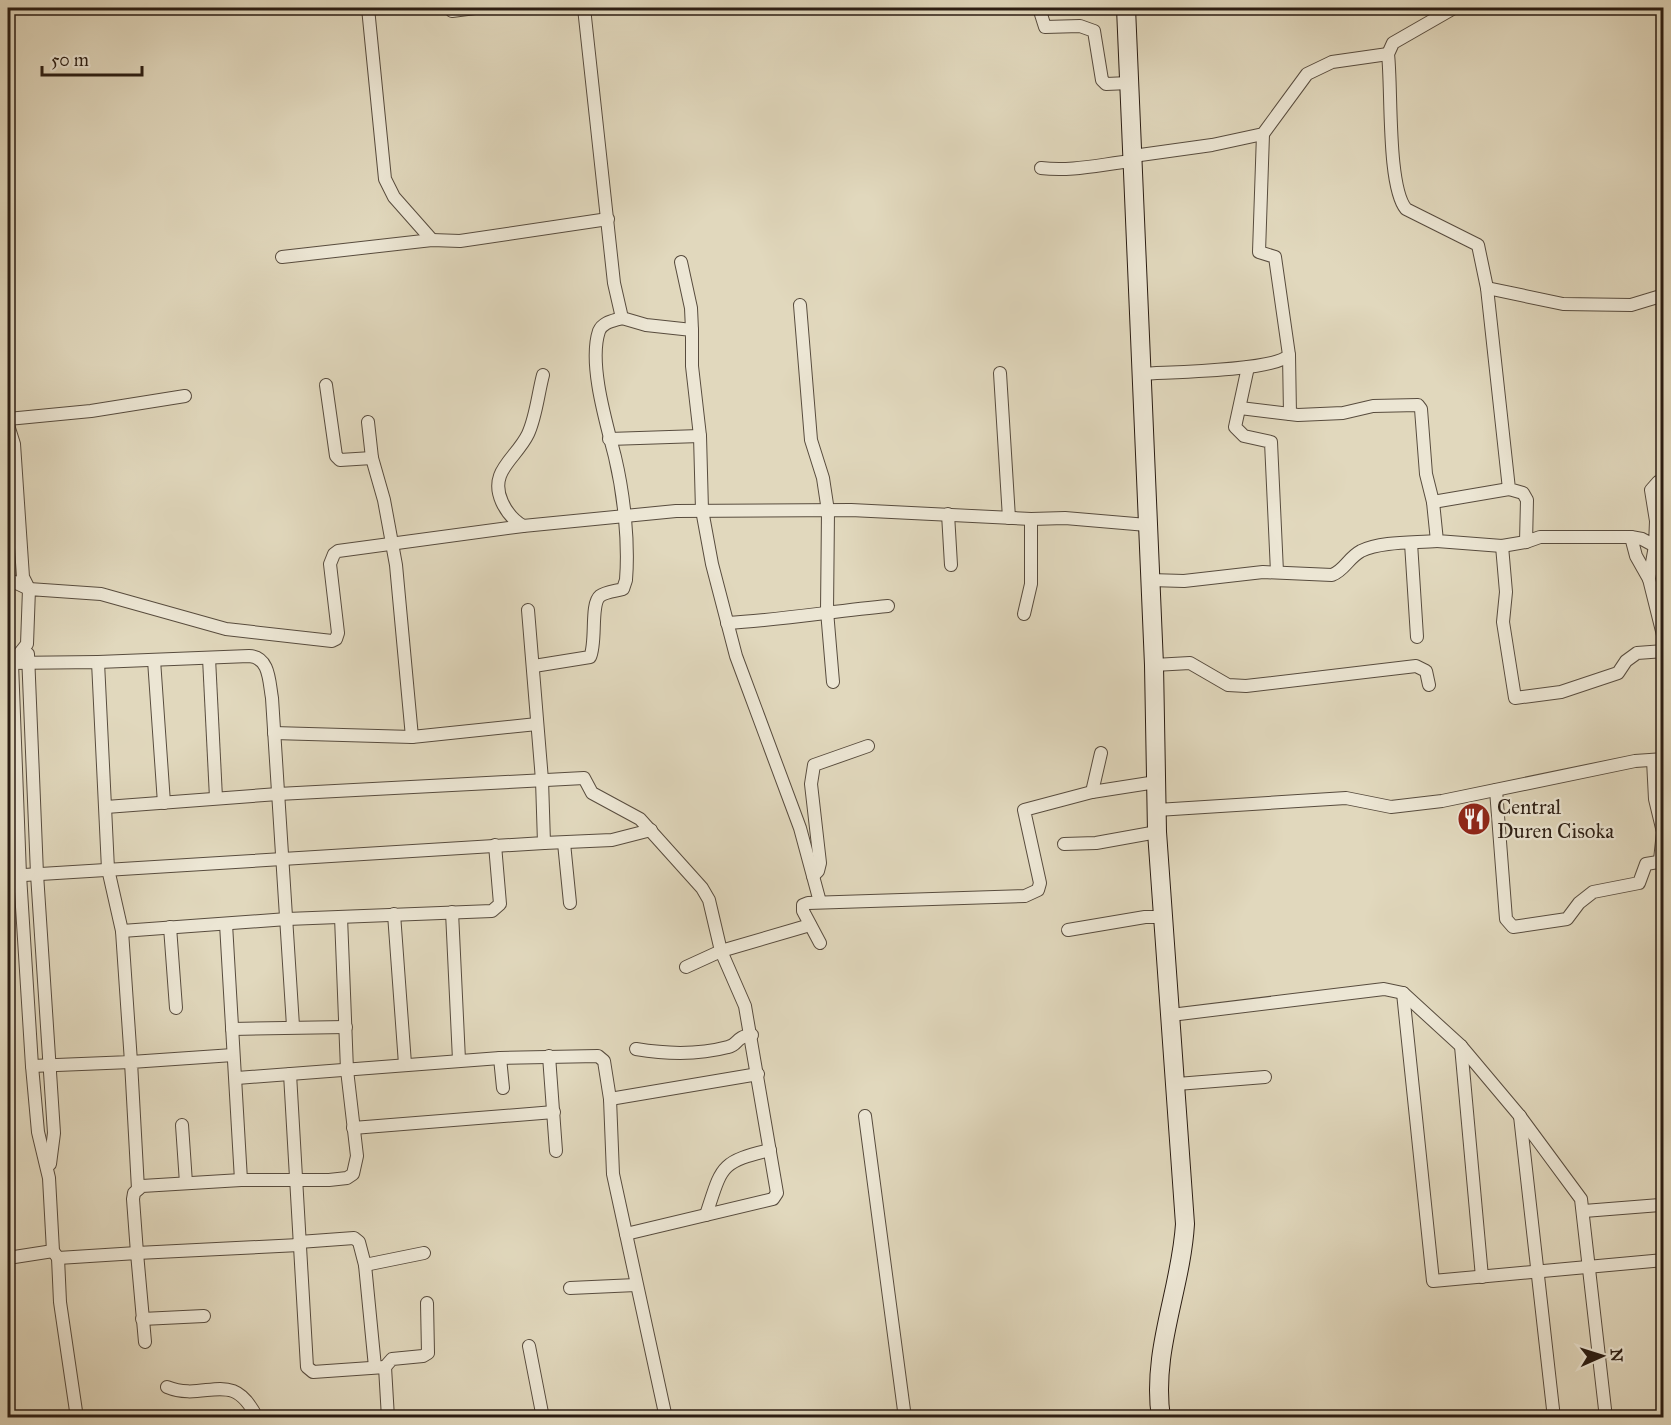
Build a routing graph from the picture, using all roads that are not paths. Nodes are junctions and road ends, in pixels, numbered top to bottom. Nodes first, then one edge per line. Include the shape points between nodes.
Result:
1 (368, 8) edge
2 (475, 8) edge
3 (584, 8) edge
4 (1039, 8) edge
5 (1126, 8) edge
6 (1454, 8) edge
7 (452, 11) dead end
8 (1388, 54) junction
9 (1129, 83) junction
10 (1263, 134) junction
11 (1133, 158) junction
12 (1041, 168) dead end
13 (608, 219) junction
14 (432, 240) junction
15 (282, 257) dead end
16 (681, 262) dead end
17 (1487, 288) junction
18 (1664, 295) edge
19 (800, 305) dead end
20 (621, 318) junction
21 (692, 330) junction
22 (1289, 355) junction
23 (1248, 367) junction
24 (1000, 373) dead end
25 (1142, 374) junction
26 (543, 375) dead end
27 (326, 385) dead end
28 (185, 396) dead end
29 (1240, 408) junction
30 (1290, 414) junction
31 (8, 419) edge
32 (368, 422) dead end
33 (8, 425) edge
34 (700, 436) junction
35 (609, 440) junction
36 (372, 458) junction
37 (1664, 481) edge
38 (1509, 489) junction
39 (1433, 502) junction
40 (702, 510) junction
41 (828, 511) junction
42 (948, 514) junction
43 (623, 515) junction
44 (1009, 518) junction
45 (1032, 519) junction
46 (1147, 525) junction
47 (523, 526) junction
48 (1631, 537) junction
49 (1437, 541) junction
50 (1526, 542) junction
51 (1411, 543) junction
52 (393, 546) junction
53 (1502, 546) junction
54 (1655, 546) junction
55 (951, 565) dead end
56 (1277, 572) junction
57 (8, 579) edge
58 (1649, 579) junction
59 (1150, 580) junction
60 (29, 589) junction
61 (888, 606) dead end
62 (528, 610) dead end
63 (827, 611) junction
64 (1024, 614) dead end
65 (728, 623) junction
66 (1417, 637) dead end
67 (1664, 639) edge
68 (27, 644) junction
69 (1664, 651) edge
70 (209, 658) junction
71 (154, 660) junction
72 (98, 662) junction
73 (10, 663) edge
74 (28, 663) junction
75 (1154, 665) junction
76 (534, 666) junction
77 (833, 682) dead end
78 (1429, 685) dead end
79 (537, 724) junction
80 (274, 733) junction
81 (412, 737) junction
82 (868, 746) dead end
83 (1101, 753) dead end
84 (1658, 759) edge
85 (542, 780) junction
86 (1156, 782) junction
87 (1496, 790) junction
88 (1092, 792) junction
89 (278, 794) junction
90 (216, 798) junction
91 (164, 803) junction
92 (106, 807) junction
93 (1156, 810) junction
94 (651, 830) junction
95 (1158, 832) junction
96 (544, 843) junction
97 (564, 843) junction
98 (1064, 844) dead end
99 (495, 845) junction
100 (284, 859) junction
101 (1662, 860) edge
102 (108, 869) junction
103 (37, 874) junction
104 (14, 875) edge
105 (813, 876) junction
106 (820, 902) junction
107 (570, 903) dead end
108 (452, 912) junction
109 (394, 914) junction
110 (341, 917) junction
111 (1163, 917) junction
112 (287, 919) junction
113 (226, 924) junction
114 (810, 925) junction
115 (170, 927) junction
116 (1068, 930) dead end
117 (122, 931) junction
118 (820, 943) dead end
119 (721, 951) junction
120 (686, 967) dead end
121 (1403, 993) junction
122 (176, 1008) dead end
123 (1171, 1015) junction
124 (293, 1026) junction
125 (346, 1027) junction
126 (232, 1029) junction
127 (752, 1035) junction
128 (1461, 1046) junction
129 (636, 1049) dead end
130 (233, 1055) junction
131 (549, 1056) junction
132 (500, 1058) junction
133 (459, 1060) junction
134 (131, 1062) junction
135 (405, 1064) junction
136 (50, 1065) junction
137 (32, 1066) junction
138 (347, 1070) junction
139 (290, 1074) junction
140 (758, 1074) junction
141 (1265, 1077) dead end
142 (237, 1078) junction
143 (1177, 1084) junction
144 (503, 1088) dead end
145 (610, 1098) junction
146 (554, 1112) junction
147 (1520, 1115) junction
148 (864, 1116) dead end
149 (182, 1125) dead end
150 (353, 1128) junction
151 (770, 1150) junction
152 (556, 1151) dead end
153 (49, 1178) junction
154 (296, 1178) junction
155 (241, 1180) junction
156 (186, 1183) junction
157 (138, 1189) junction
158 (1660, 1205) dead end
159 (1584, 1211) junction
160 (706, 1215) junction
161 (626, 1234) junction
162 (299, 1244) junction
163 (137, 1253) junction
164 (424, 1253) dead end
165 (56, 1255) junction
166 (8, 1258) edge
167 (1664, 1260) edge
168 (365, 1265) junction
169 (1589, 1266) junction
170 (1537, 1272) junction
171 (1482, 1277) junction
172 (636, 1285) junction
173 (570, 1288) dead end
174 (427, 1303) dead end
175 (204, 1316) dead end
176 (142, 1319) junction
177 (145, 1342) dead end
178 (529, 1346) dead end
179 (380, 1367) junction
180 (167, 1387) dead end
181 (77, 1418) edge
182 (257, 1418) edge
183 (388, 1418) edge
184 (543, 1418) edge
185 (666, 1418) edge
186 (904, 1418) edge
187 (1161, 1418) edge
188 (1554, 1418) edge
189 (1606, 1418) edge

1 - 14 street via 385,179 394,197
2 - 7 street
3 - 13 street
4 - 9 street via 1045,27 1094,31 1102,80 1106,84
5 - 9 street
6 - 8 street via 1393,43
8 - 10 street via 1332,62 1307,74
8 - 17 street via 1395,176 1400,200 1410,211 1476,242 1483,257
9 - 11 street
10 - 11 street
10 - 22 street via 1259,252 1275,257
11 - 12 street via 1065,171
11 - 25 street
13 - 14 street via 460,241
13 - 20 street
14 - 15 street
16 - 21 street
17 - 18 street via 1573,305 1631,305
17 - 38 street
19 - 41 street via 810,440 823,478
20 - 21 street
20 - 35 street via 600,328 597,342 598,381
21 - 34 street
22 - 23 street via 1285,360
22 - 30 street
23 - 25 street
23 - 29 street
24 - 44 street
25 - 46 street
26 - 47 street via 528,434 500,472 497,483 505,509
27 - 36 street via 336,456 340,460
28 - 31 street
29 - 30 street
29 - 56 street via 1236,430 1271,444
30 - 39 street via 1335,414 1373,406 1418,405
32 - 36 street
33 - 60 street via 14,444 23,577
34 - 35 street
34 - 40 street
35 - 43 street
36 - 52 street
37 - 54 street via 1651,490
38 - 39 street
38 - 50 street via 1523,494 1527,500
39 - 49 street
40 - 41 street
40 - 43 street
40 - 65 street
41 - 42 street
41 - 63 street
42 - 44 street
42 - 55 street
43 - 47 street
43 - 76 street via 626,580 623,589 601,595 596,601 590,657
44 - 45 street
45 - 46 street
45 - 64 street via 1031,584
46 - 59 street
47 - 52 street
48 - 50 street via 1540,537
48 - 54 street
48 - 58 street
49 - 51 street
49 - 53 street
50 - 53 street
51 - 56 street via 1362,550 1342,571 1332,575
51 - 66 street
52 - 60 street via 338,551 331,558 338,633 332,640 226,629 101,594
52 - 81 street
53 - 69 street via 1506,592 1503,622 1515,698 1561,692 1618,673 1637,653
54 - 58 street
56 - 59 street via 1184,581
57 - 60 street
58 - 67 street
59 - 75 street
60 - 68 street
61 - 63 street
62 - 76 street
63 - 65 street
63 - 77 street
65 - 105 street
68 - 73 street
68 - 74 street
70 - 71 street
70 - 80 street via 255,656 263,662 272,698
70 - 90 street
71 - 72 street
71 - 91 street
72 - 74 street
72 - 92 street
73 - 74 street
73 - 104 street
74 - 103 street
75 - 78 street via 1196,664 1217,681 1246,686 1416,666 1426,671
75 - 86 street
76 - 79 street
79 - 81 street
79 - 85 street
80 - 81 street
80 - 89 street
82 - 105 street via 814,765 811,784 820,863
83 - 88 street
84 - 87 street
84 - 101 street via 1655,799 1664,832
85 - 89 street
85 - 94 street via 584,778 592,793 631,813
85 - 96 street
86 - 88 street
86 - 93 street
87 - 93 street via 1391,807 1346,798
87 - 101 street via 1506,919 1513,927 1567,920 1583,898 1604,889 1639,883 1644,866
88 - 106 street via 1024,810 1040,883 1038,890 1025,896
89 - 90 street
89 - 100 street
90 - 91 street
91 - 92 street
92 - 102 street
93 - 95 street
94 - 97 street via 612,840
94 - 119 street via 709,900
95 - 98 street via 1096,843
95 - 111 street
96 - 97 street
96 - 99 street
97 - 107 street
99 - 100 street
99 - 108 street via 499,907
100 - 102 street
100 - 112 street
102 - 103 street
102 - 117 street
103 - 104 street
103 - 136 street
104 - 137 street
105 - 106 street
106 - 114 street via 803,905
108 - 109 street
108 - 133 street
109 - 110 street
109 - 135 street
110 - 112 street
110 - 125 street
111 - 116 street
111 - 123 street
112 - 113 street
112 - 124 street
113 - 115 street
113 - 126 street
114 - 118 street
114 - 119 street
115 - 117 street
115 - 122 street
117 - 134 street
119 - 120 street
119 - 127 street via 745,1006
121 - 123 street via 1384,989
121 - 128 street
121 - 171 street via 1433,1281
123 - 143 street
124 - 125 street
124 - 126 street
125 - 138 street
126 - 130 street
127 - 129 street via 738,1038 730,1047 697,1052
127 - 140 street
128 - 147 street
128 - 171 street
130 - 134 street
130 - 142 street
131 - 132 street
131 - 145 street via 598,1056 604,1061
131 - 146 street
132 - 133 street
132 - 144 street
133 - 135 street
134 - 136 street
134 - 157 street
135 - 138 street
136 - 137 street
136 - 153 street via 54,1133
137 - 153 street via 38,1132
138 - 139 street
138 - 150 street
139 - 142 street
139 - 154 street
140 - 145 street
140 - 151 street
141 - 143 street
142 - 155 street
143 - 187 street via 1185,1224 1183,1254 1160,1354
145 - 161 street via 613,1174
146 - 150 street
146 - 152 street
147 - 159 street via 1581,1199
147 - 170 street
148 - 186 street
149 - 156 street
150 - 154 street via 357,1156 353,1174 338,1179
151 - 160 street via 730,1162
151 - 160 street via 777,1193 773,1199
153 - 165 street
154 - 155 street
154 - 162 street
155 - 156 street
156 - 157 street
157 - 163 street via 133,1199
158 - 159 street
159 - 169 street
160 - 161 street
161 - 172 street
162 - 163 street
162 - 168 street via 357,1239
162 - 179 street via 307,1370
163 - 165 street
163 - 176 street
164 - 168 street
165 - 166 street
165 - 181 street
167 - 169 street
168 - 179 street
169 - 170 street
169 - 189 street
170 - 171 street
170 - 188 street
172 - 173 street
172 - 185 street
174 - 179 street via 430,1351 423,1356 393,1359
175 - 176 street
176 - 177 street
178 - 184 street
179 - 183 street
180 - 182 street via 185,1393 219,1388 235,1391 246,1398

